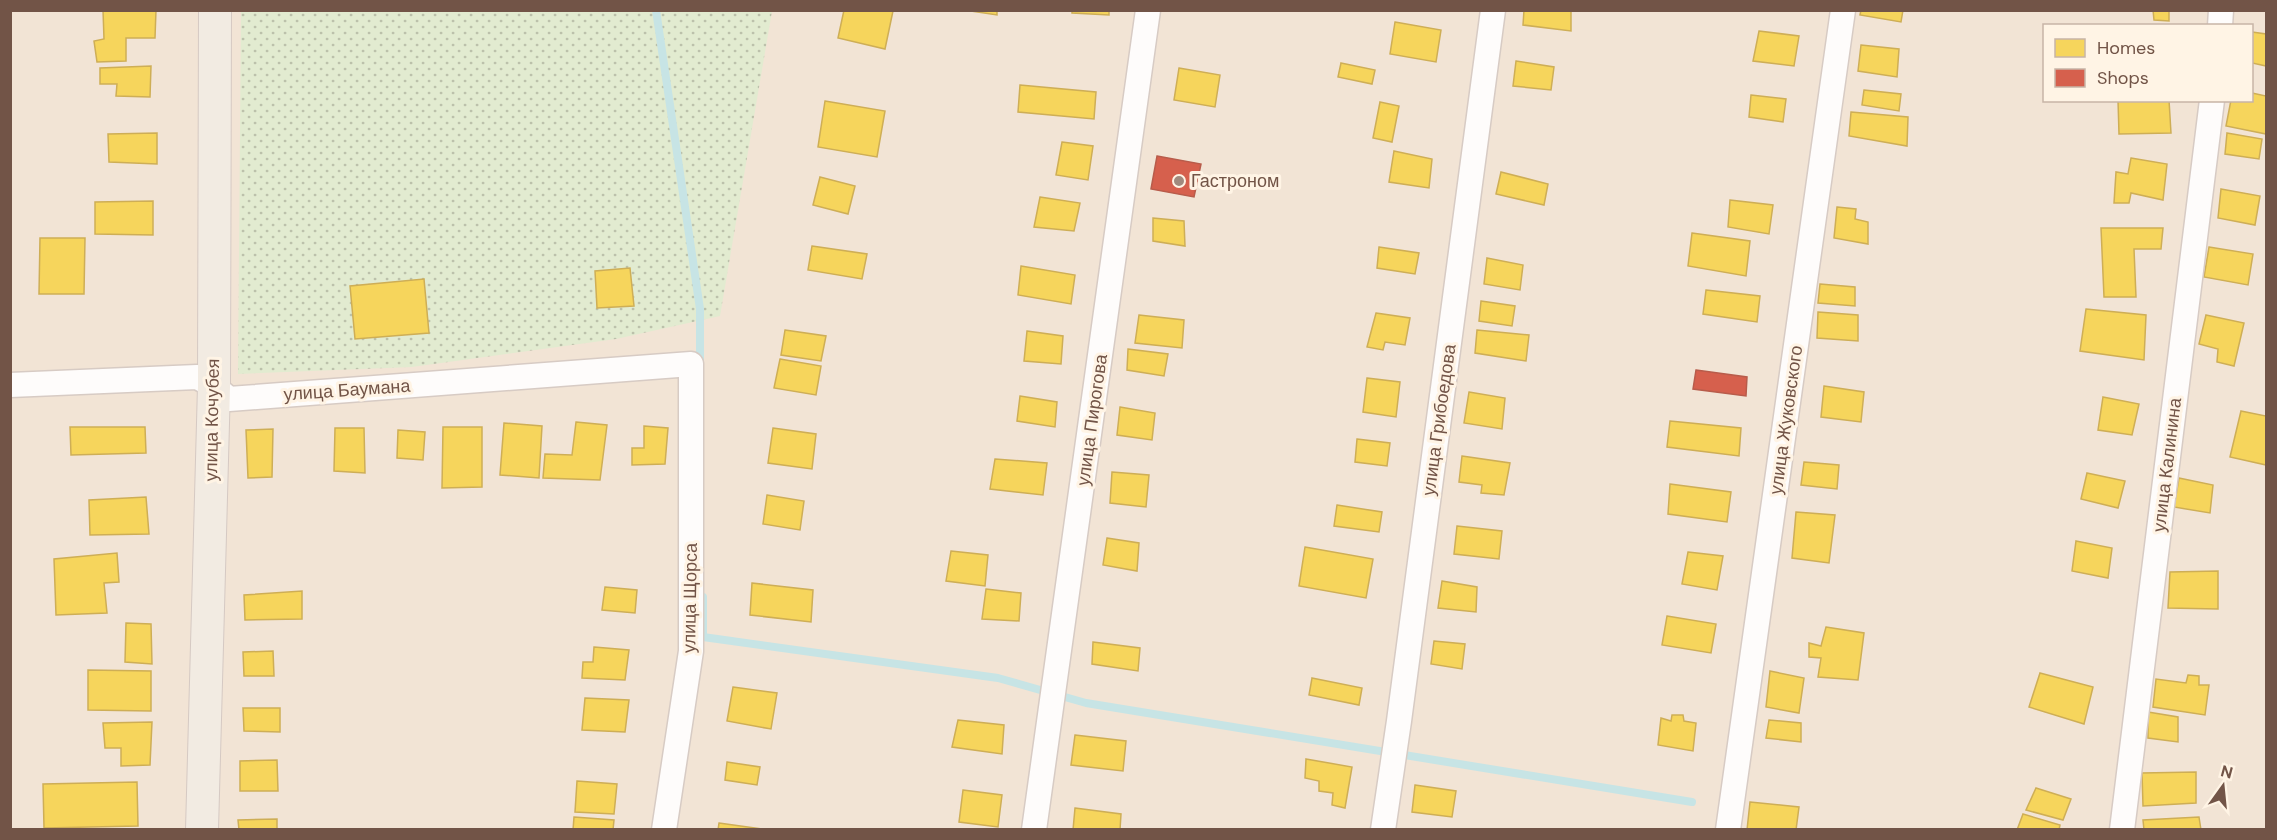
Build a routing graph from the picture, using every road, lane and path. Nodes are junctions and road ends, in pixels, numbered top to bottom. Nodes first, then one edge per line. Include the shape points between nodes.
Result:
1 (215, 10) edge
2 (1148, 10) edge
3 (1493, 10) edge
4 (1843, 10) edge
5 (2212, 102) edge
6 (691, 364) joint
7 (10, 385) edge
8 (213, 386) junction
9 (202, 830) edge
10 (664, 830) edge
11 (1035, 830) edge
12 (1383, 830) edge
13 (1728, 830) edge
14 (2122, 830) edge

1 - 8 main road, улица Кочубея
2 - 11 street, улица Пирогова
3 - 12 street, улица Грибоедова
4 - 13 street, улица Жуковского
5 - 14 street, улица Калинина
6 - 8 street, улица Баумана via 229,399
6 - 10 street, улица Щорса via 691,651
7 - 8 street, улица Баумана via 197,377
8 - 9 main road, улица Кочубея

